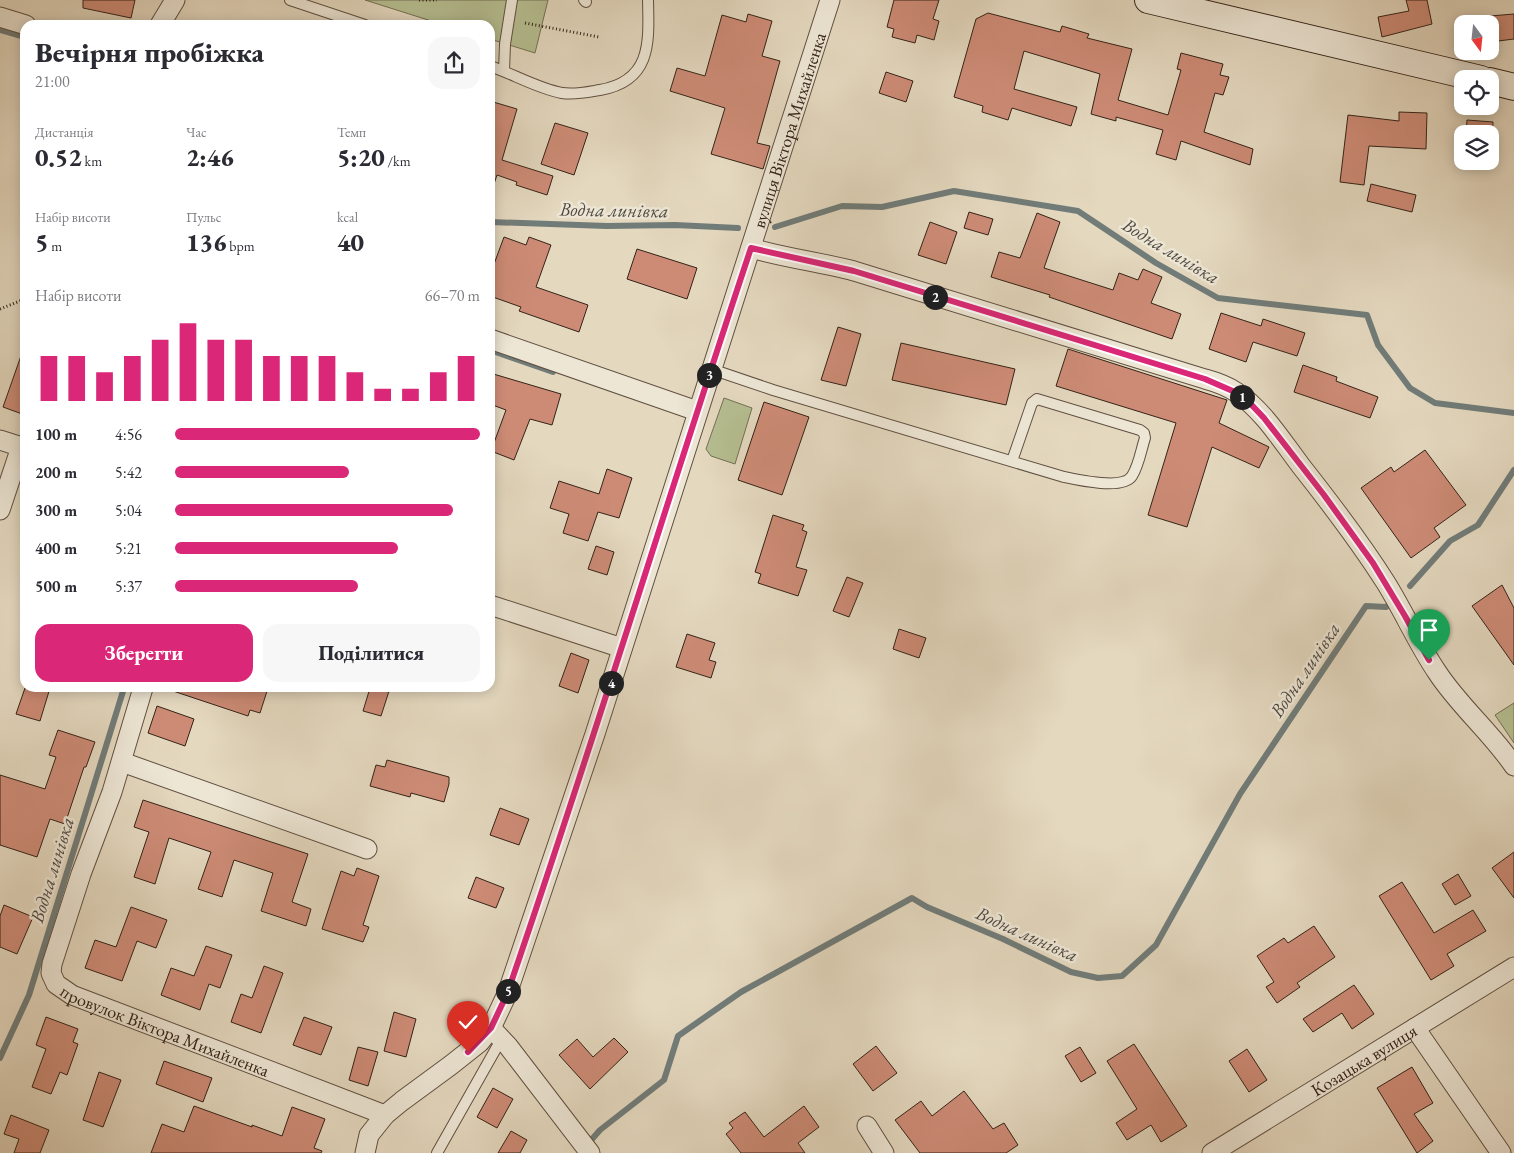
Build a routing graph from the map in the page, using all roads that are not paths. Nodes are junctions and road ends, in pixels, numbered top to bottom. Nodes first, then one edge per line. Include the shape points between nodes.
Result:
1 (175, 0) edge
2 (290, 0) edge
3 (512, 0) edge
4 (648, 0) edge
5 (830, 0) edge
6 (1148, 0) edge
7 (0, 17) edge
8 (163, 20) edge
9 (350, 20) edge
10 (20, 23) edge
11 (495, 68) edge
12 (504, 71) junction
13 (1454, 73) edge
14 (1499, 83) edge
15 (1514, 87) edge
16 (751, 248) junction
17 (495, 341) edge
18 (711, 368) junction
19 (697, 411) junction
20 (0, 440) edge
21 (20, 447) edge
22 (20, 456) edge
23 (1012, 461) junction
24 (0, 510) edge
25 (495, 607) edge
26 (622, 648) junction
27 (142, 692) edge
28 (122, 762) junction
29 (1514, 766) edge
30 (366, 849) dead end
31 (1514, 967) edge
32 (1415, 1028) junction
33 (497, 1033) junction
34 (385, 1115) junction
35 (866, 1126) dead end
36 (365, 1153) edge
37 (437, 1153) edge
38 (590, 1153) edge
39 (884, 1153) edge
40 (1212, 1153) edge
41 (1501, 1153) edge

1 - 8 street
2 - 9 lane
3 - 12 lane via 504,44
4 - 12 lane via 648,38 643,62 630,78 620,84 591,92 562,93
5 - 16 street, вулиця Віктора Михайленка
6 - 13 street
7 - 10 street
11 - 12 lane
14 - 15 street
16 - 18 street, вулиця Віктора Михайленка
16 - 29 street via 854,271 1205,379 1247,400 1324,495 1387,584 1436,672
17 - 19 street
18 - 19 street, вулиця Віктора Михайленка
18 - 23 lane
19 - 26 street, вулиця Віктора Михайленка
20 - 21 street
22 - 24 street
23 - 23 lane via 1032,403 1037,399 1140,430 1145,438 1133,475 1122,483 1078,480
25 - 26 street
26 - 33 street, вулиця Віктора Михайленка via 510,984
27 - 28 street, провулок Віктора Михайленка
28 - 30 street
28 - 34 street, провулок Віктора Михайленка via 58,942 51,973 56,984 78,997
31 - 32 street, Козацька вулиця
32 - 40 street, Козацька вулиця
32 - 41 street
33 - 34 street, вулиця Віктора Михайленка
33 - 37 lane
33 - 38 street
34 - 36 street, вулиця Віктора Михайленка via 369,1135
35 - 39 street

